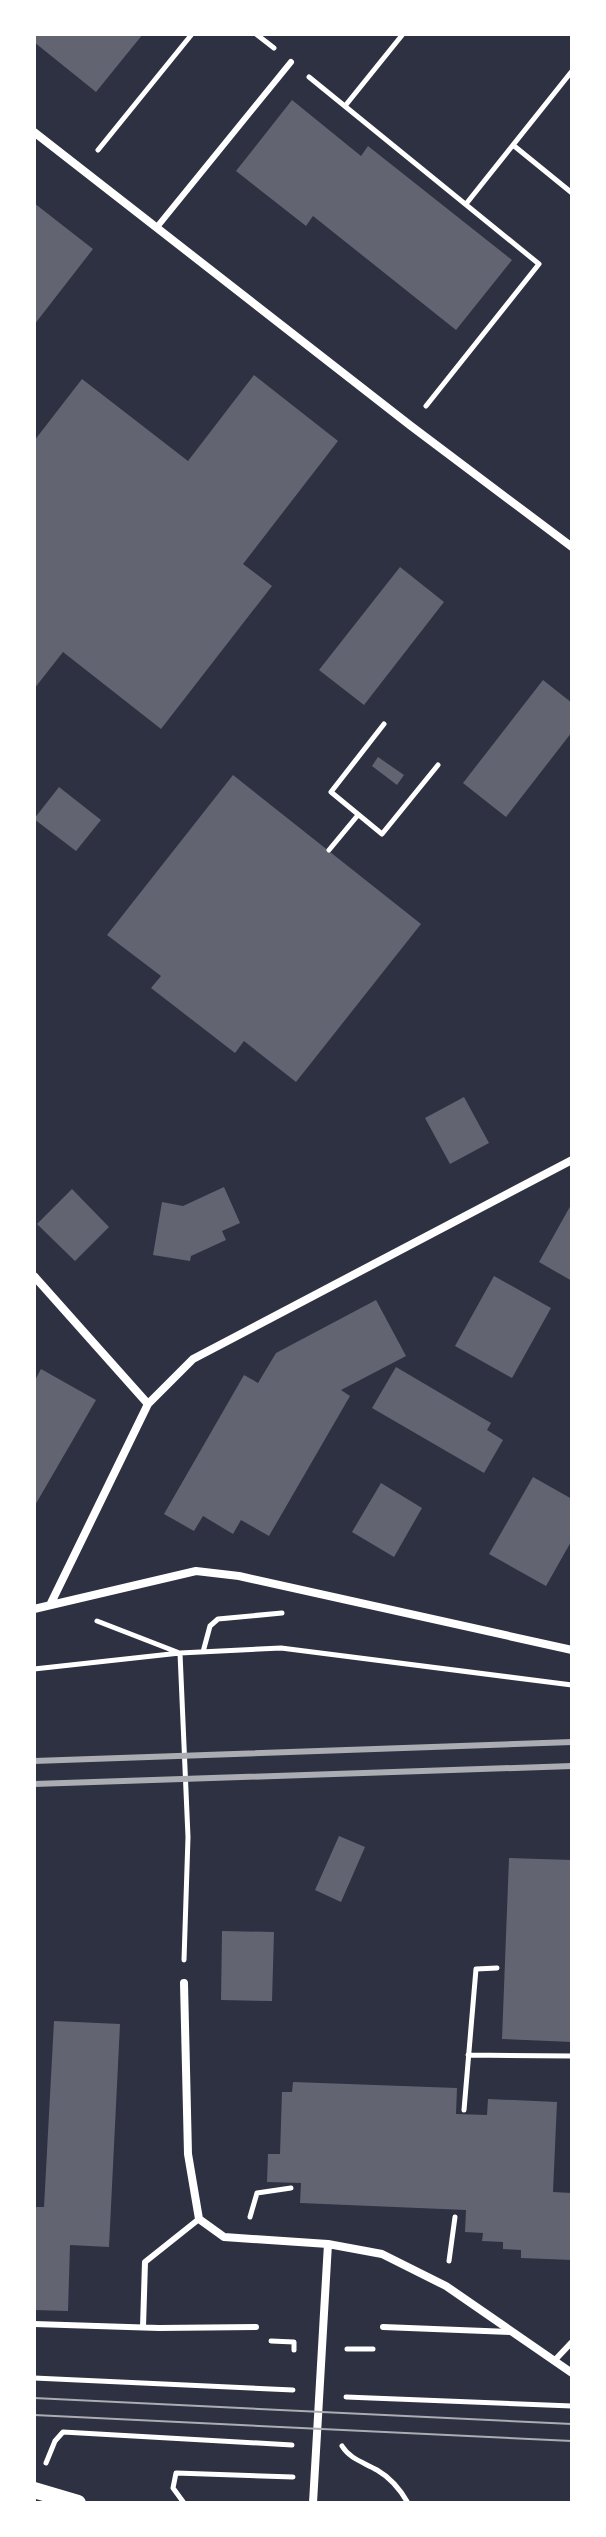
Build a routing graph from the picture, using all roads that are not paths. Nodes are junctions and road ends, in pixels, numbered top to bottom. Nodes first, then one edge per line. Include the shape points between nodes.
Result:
1 (291, 62) road end
2 (34, 132) edge
3 (157, 227) junction
4 (572, 547) edge
5 (572, 1160) edge
6 (34, 1276) edge
7 (148, 1404) junction
8 (51, 1603) junction
9 (34, 1609) edge
10 (572, 1650) edge
11 (184, 1983) road end
12 (199, 2219) junction
13 (328, 2244) junction
14 (34, 2324) edge
15 (143, 2327) junction
16 (256, 2327) road end
17 (383, 2327) dead end
18 (515, 2332) junction
19 (572, 2342) edge
20 (555, 2360) junction
21 (572, 2373) edge
22 (37, 2490) edge
23 (78, 2503) edge
24 (313, 2503) edge

1 - 3 lane
2 - 3 street
3 - 4 street
5 - 7 street via 193,1359
6 - 7 street
7 - 8 street
8 - 9 street
8 - 10 street via 196,1571
11 - 12 street via 188,2154
12 - 13 street via 224,2237
12 - 15 lane via 145,2262
13 - 18 street via 382,2254 446,2286
13 - 24 street
14 - 15 lane
15 - 16 lane
17 - 18 lane
18 - 20 street
19 - 20 lane
20 - 21 street
22 - 23 main road

